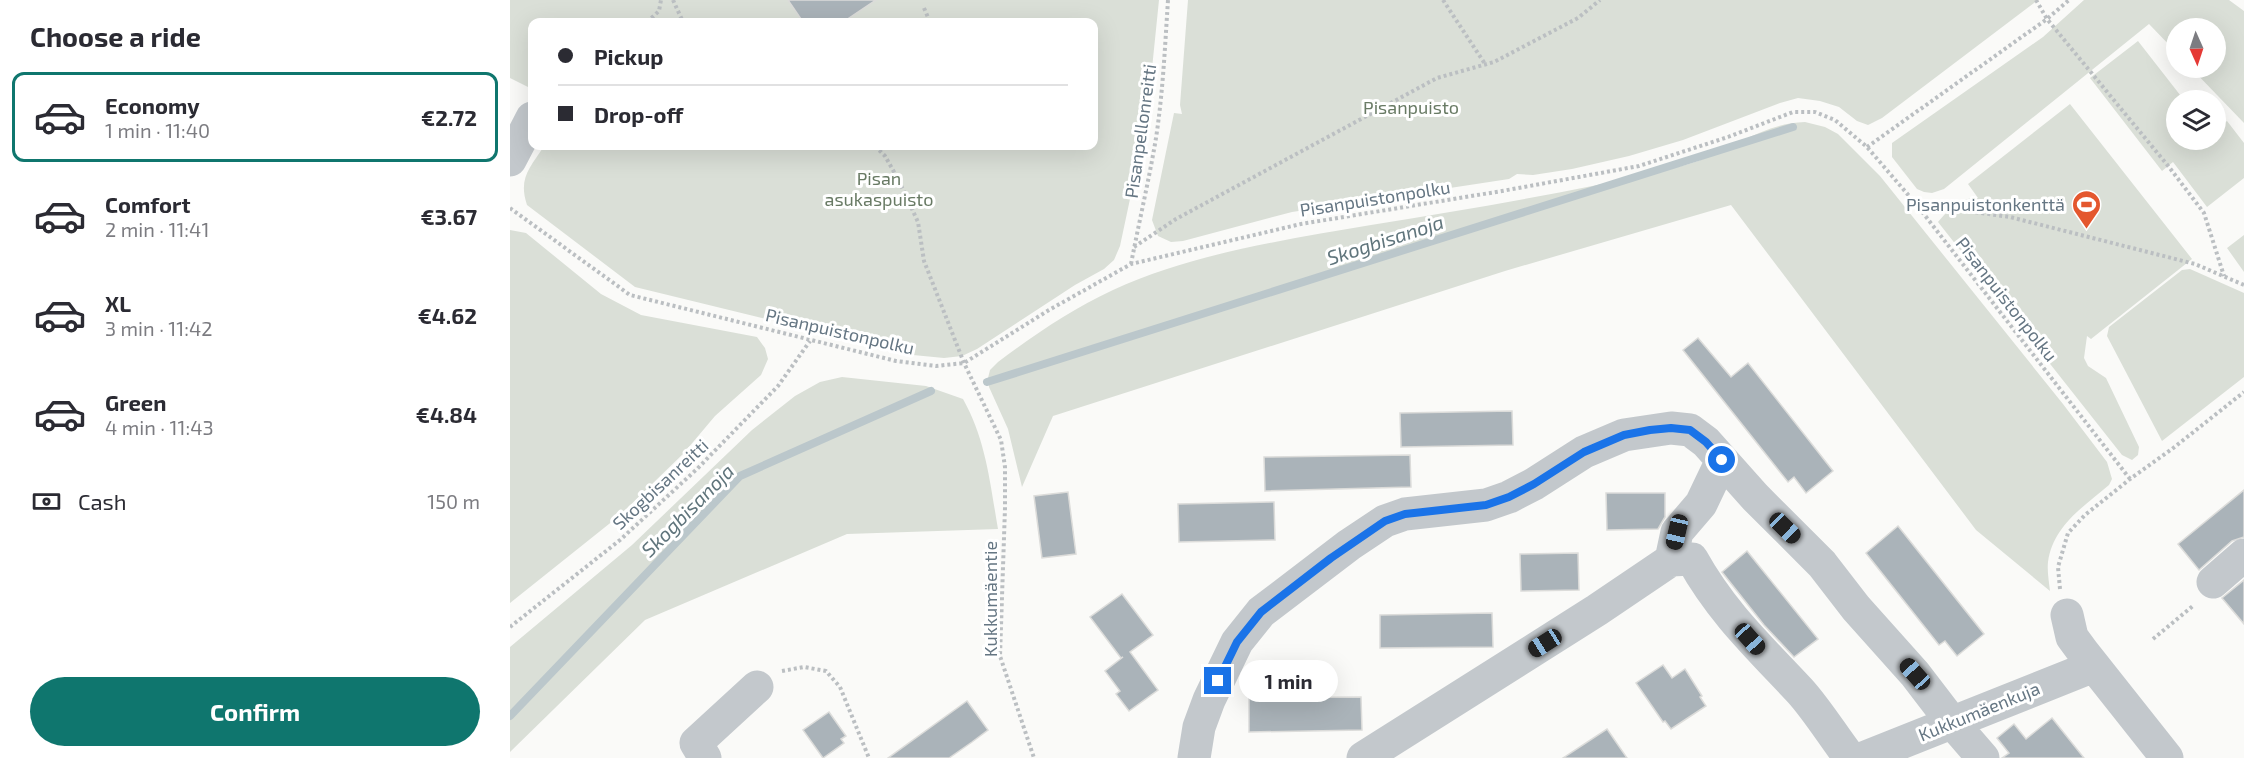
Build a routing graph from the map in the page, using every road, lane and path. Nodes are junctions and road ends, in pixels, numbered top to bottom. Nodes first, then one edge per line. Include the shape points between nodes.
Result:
1 (661, 0) edge
2 (673, 0) edge
3 (1168, 0) edge
4 (1443, 0) edge
5 (1600, 0) edge
6 (2036, 0) edge
7 (2069, 0) edge
8 (924, 8) dead end
9 (651, 18) edge
10 (681, 18) edge
11 (928, 18) edge
12 (2047, 19) junction
13 (1485, 64) junction
14 (528, 126) edge
15 (1867, 147) junction
16 (879, 150) edge
17 (510, 160) edge
18 (1916, 204) junction
19 (510, 208) edge
20 (1134, 248) junction
21 (1131, 264) junction
22 (2224, 277) junction
23 (2244, 285) edge
24 (810, 341) junction
25 (964, 363) junction
26 (2244, 392) edge
27 (1722, 460) junction
28 (2130, 479) junction
29 (2244, 555) edge
30 (1671, 560) junction
31 (2213, 582) joint
32 (2067, 615) joint
33 (510, 627) edge
34 (2153, 639) dead end
35 (2094, 666) junction
36 (757, 687) joint
37 (1951, 721) junction
38 (705, 758) edge
39 (869, 758) edge
40 (1034, 758) edge
41 (1194, 758) edge
42 (1363, 758) edge
43 (1850, 758) edge
44 (1863, 758) edge
45 (1983, 758) edge
46 (2167, 758) edge

1 - 9 path via 659,11
2 - 10 path
3 - 20 path, Pisanpellonreitti via 1156,136
4 - 13 path
5 - 13 path via 1578,18
6 - 12 path
7 - 12 path
8 - 11 path
12 - 15 path
12 - 22 path via 2204,213
13 - 20 path via 1437,78 1176,219
14 - 17 street
15 - 18 path, Pisanpuistonpolku
15 - 21 path, Pisanpuistonpolku via 1835,120 1815,112 1793,112 1639,166 1301,224
16 - 25 path, Kukkumäentie via 918,222 924,261
18 - 22 path via 2010,217 2195,264
18 - 28 path, Pisanpuistonpolku
19 - 24 path, Pisanpuistonpolku via 630,295
20 - 21 path, Pisanpellonreitti
21 - 25 path, Pisanpuistonpolku
22 - 23 path
24 - 25 path, Pisanpuistonpolku via 896,361 936,366
24 - 33 path, Skogbisanreitti via 778,386 697,469 620,540
25 - 40 path, Kukkumäentie via 1001,440 1005,508 1000,656
26 - 28 path
27 - 30 street via 1701,504 1677,532
27 - 37 street via 1822,564
27 - 41 street via 1690,430 1650,430 1624,435 1584,452 1534,484 1486,505 1405,514 1385,521 1261,612 1237,642 1209,700
28 - 32 path via 2068,533 2058,567
29 - 31 street
30 - 42 street
30 - 43 street via 1692,559 1737,626 1801,693
31 - 34 path via 2207,594
32 - 35 street via 2072,637
35 - 37 street, Kukkumäenkuja
35 - 46 street
36 - 38 street via 696,743
36 - 39 path via 770,674 804,667 826,671 840,687
37 - 44 street, Kukkumäenkuja
37 - 45 street

